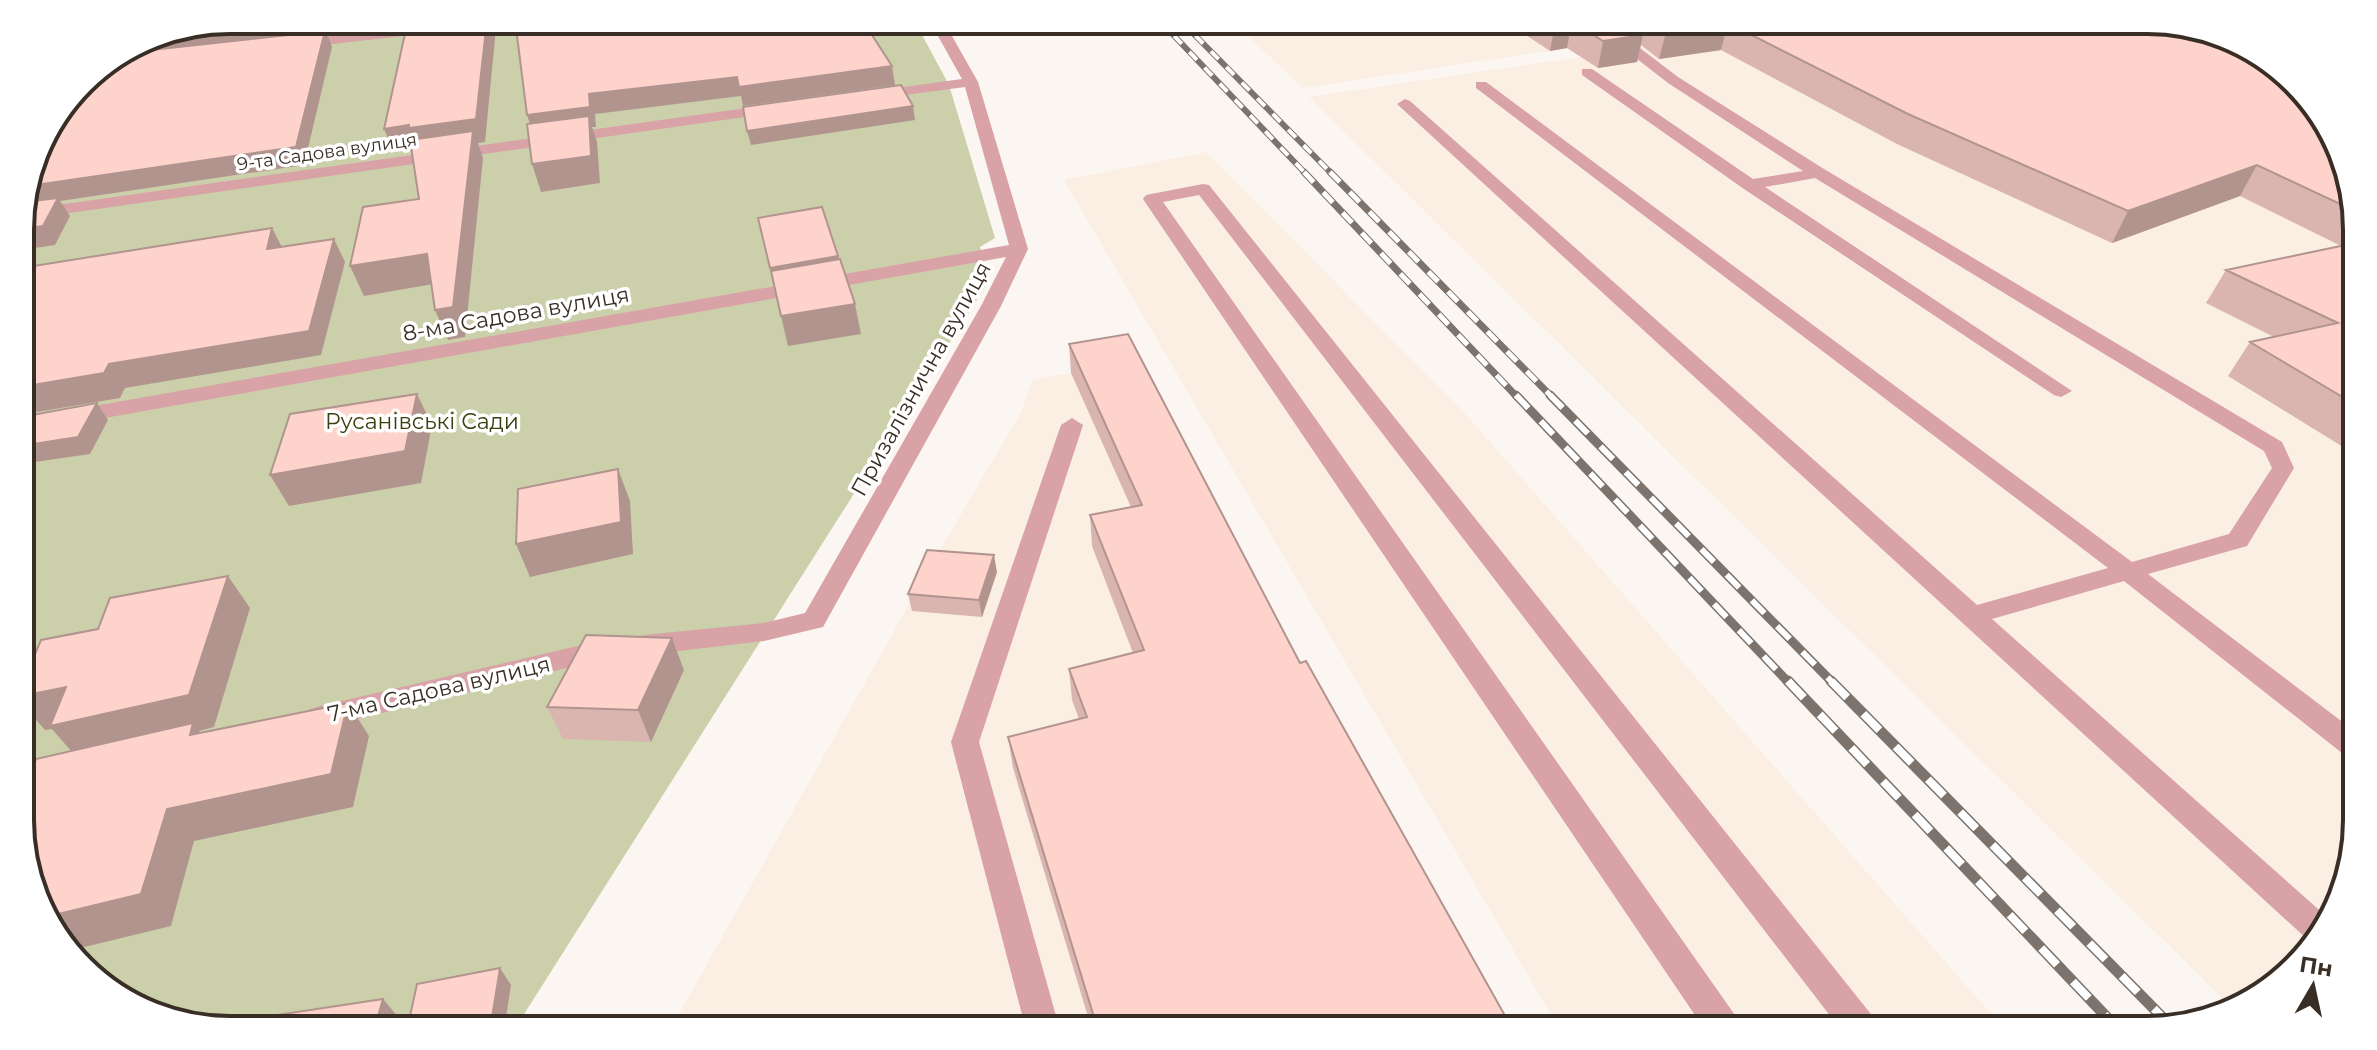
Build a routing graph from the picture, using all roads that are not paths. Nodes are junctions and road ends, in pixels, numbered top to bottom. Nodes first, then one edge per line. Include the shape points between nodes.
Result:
1 (386, 34) edge
2 (944, 34) edge
3 (1615, 34) edge
4 (289, 45) edge
5 (1587, 72) dead end
6 (971, 82) junction
7 (1481, 85) dead end
8 (854, 98) edge
9 (1405, 104) dead end
10 (791, 107) edge
11 (1818, 173) junction
12 (1750, 185) junction
13 (35, 213) edge
14 (1019, 249) junction
15 (2061, 391) dead end
16 (52, 420) edge
17 (1072, 425) dead end
18 (2129, 572) junction
19 (1971, 616) junction
20 (814, 620) joint
21 (299, 722) edge
22 (2343, 738) edge
23 (2312, 925) edge
24 (1039, 1016) edge
25 (1715, 1016) edge
26 (1851, 1016) edge

1 - 4 street
2 - 6 street, Призалізнична вулиця
3 - 11 street via 1673,80
5 - 12 street
6 - 8 street
6 - 14 street, Призалізнична вулиця
7 - 18 street
9 - 19 street
10 - 13 street, 9-та Садова вулиця
11 - 12 street
11 - 18 street via 2274,447 2283,468 2238,540
12 - 15 street
14 - 16 street, 8-ма Садова вулиця
14 - 20 street, Призалізнична вулиця
17 - 24 street via 965,742
18 - 19 street
18 - 22 street
19 - 23 street
20 - 21 street, 7-ма Садова вулиця via 764,632 608,649
25 - 26 street via 1152,199 1203,189

